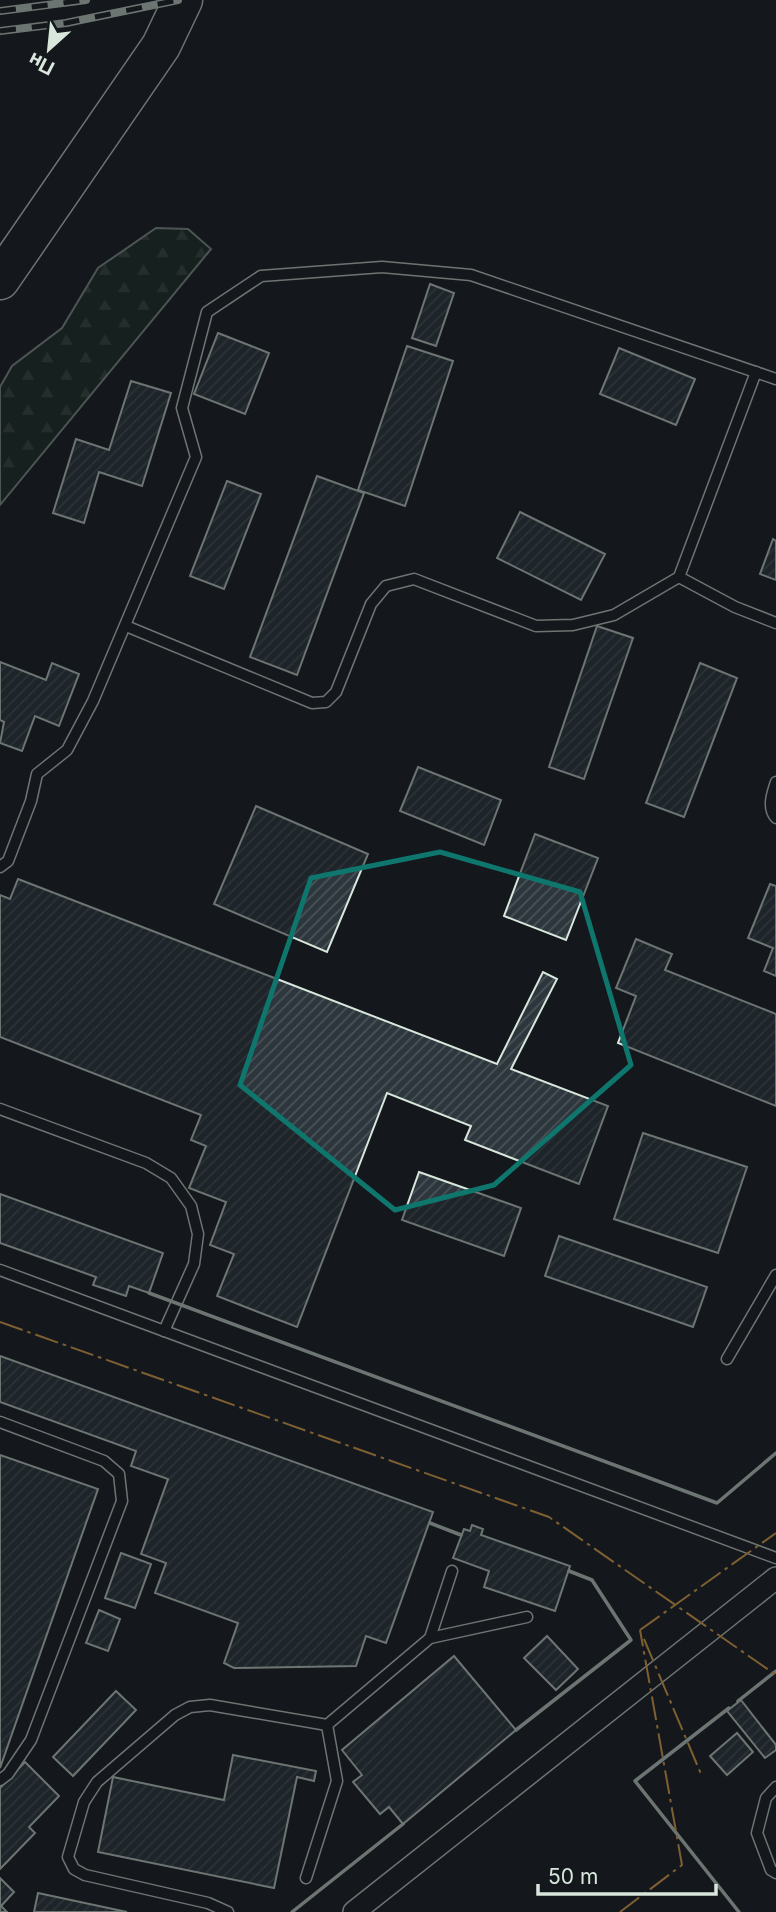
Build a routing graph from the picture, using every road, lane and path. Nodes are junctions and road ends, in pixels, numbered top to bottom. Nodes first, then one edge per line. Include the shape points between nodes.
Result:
1 (183, 0) edge
2 (0, 280) edge
3 (755, 372) junction
4 (776, 379) edge
5 (679, 577) junction
6 (776, 623) edge
7 (126, 626) junction
8 (776, 782) edge
9 (776, 818) edge
10 (0, 867) edge
11 (0, 1109) edge
12 (0, 1271) edge
13 (776, 1275) edge
14 (164, 1331) junction
15 (727, 1359) dead end
16 (0, 1422) edge
17 (776, 1558) edge
18 (452, 1572) dead end
19 (776, 1578) edge
20 (527, 1617) dead end
21 (430, 1638) junction
22 (327, 1725) junction
23 (0, 1780) edge
24 (776, 1787) edge
25 (776, 1873) edge
26 (306, 1878) dead end
27 (228, 1912) edge
28 (354, 1912) edge

1 - 2 highway via 161,46
3 - 4 lane
3 - 5 lane
3 - 7 lane via 471,275 382,267 261,276 207,312 182,408 196,457
5 - 6 lane
5 - 7 lane via 614,615 573,625 536,626 414,579 386,586 371,604 336,692 326,702 312,703
7 - 10 lane via 67,750 37,774 8,861
8 - 9 lane via 771,797
11 - 14 lane via 146,1163 171,1178 191,1206 198,1234 194,1264
12 - 14 lane
13 - 15 lane
14 - 17 lane
16 - 23 lane via 104,1461 119,1474 122,1501 31,1740
18 - 21 lane
19 - 28 street
20 - 21 lane
21 - 22 lane
22 - 26 lane via 337,1781
22 - 27 lane via 210,1705 190,1707 97,1782 84,1802 68,1857 74,1869
24 - 25 lane via 766,1798 757,1833

